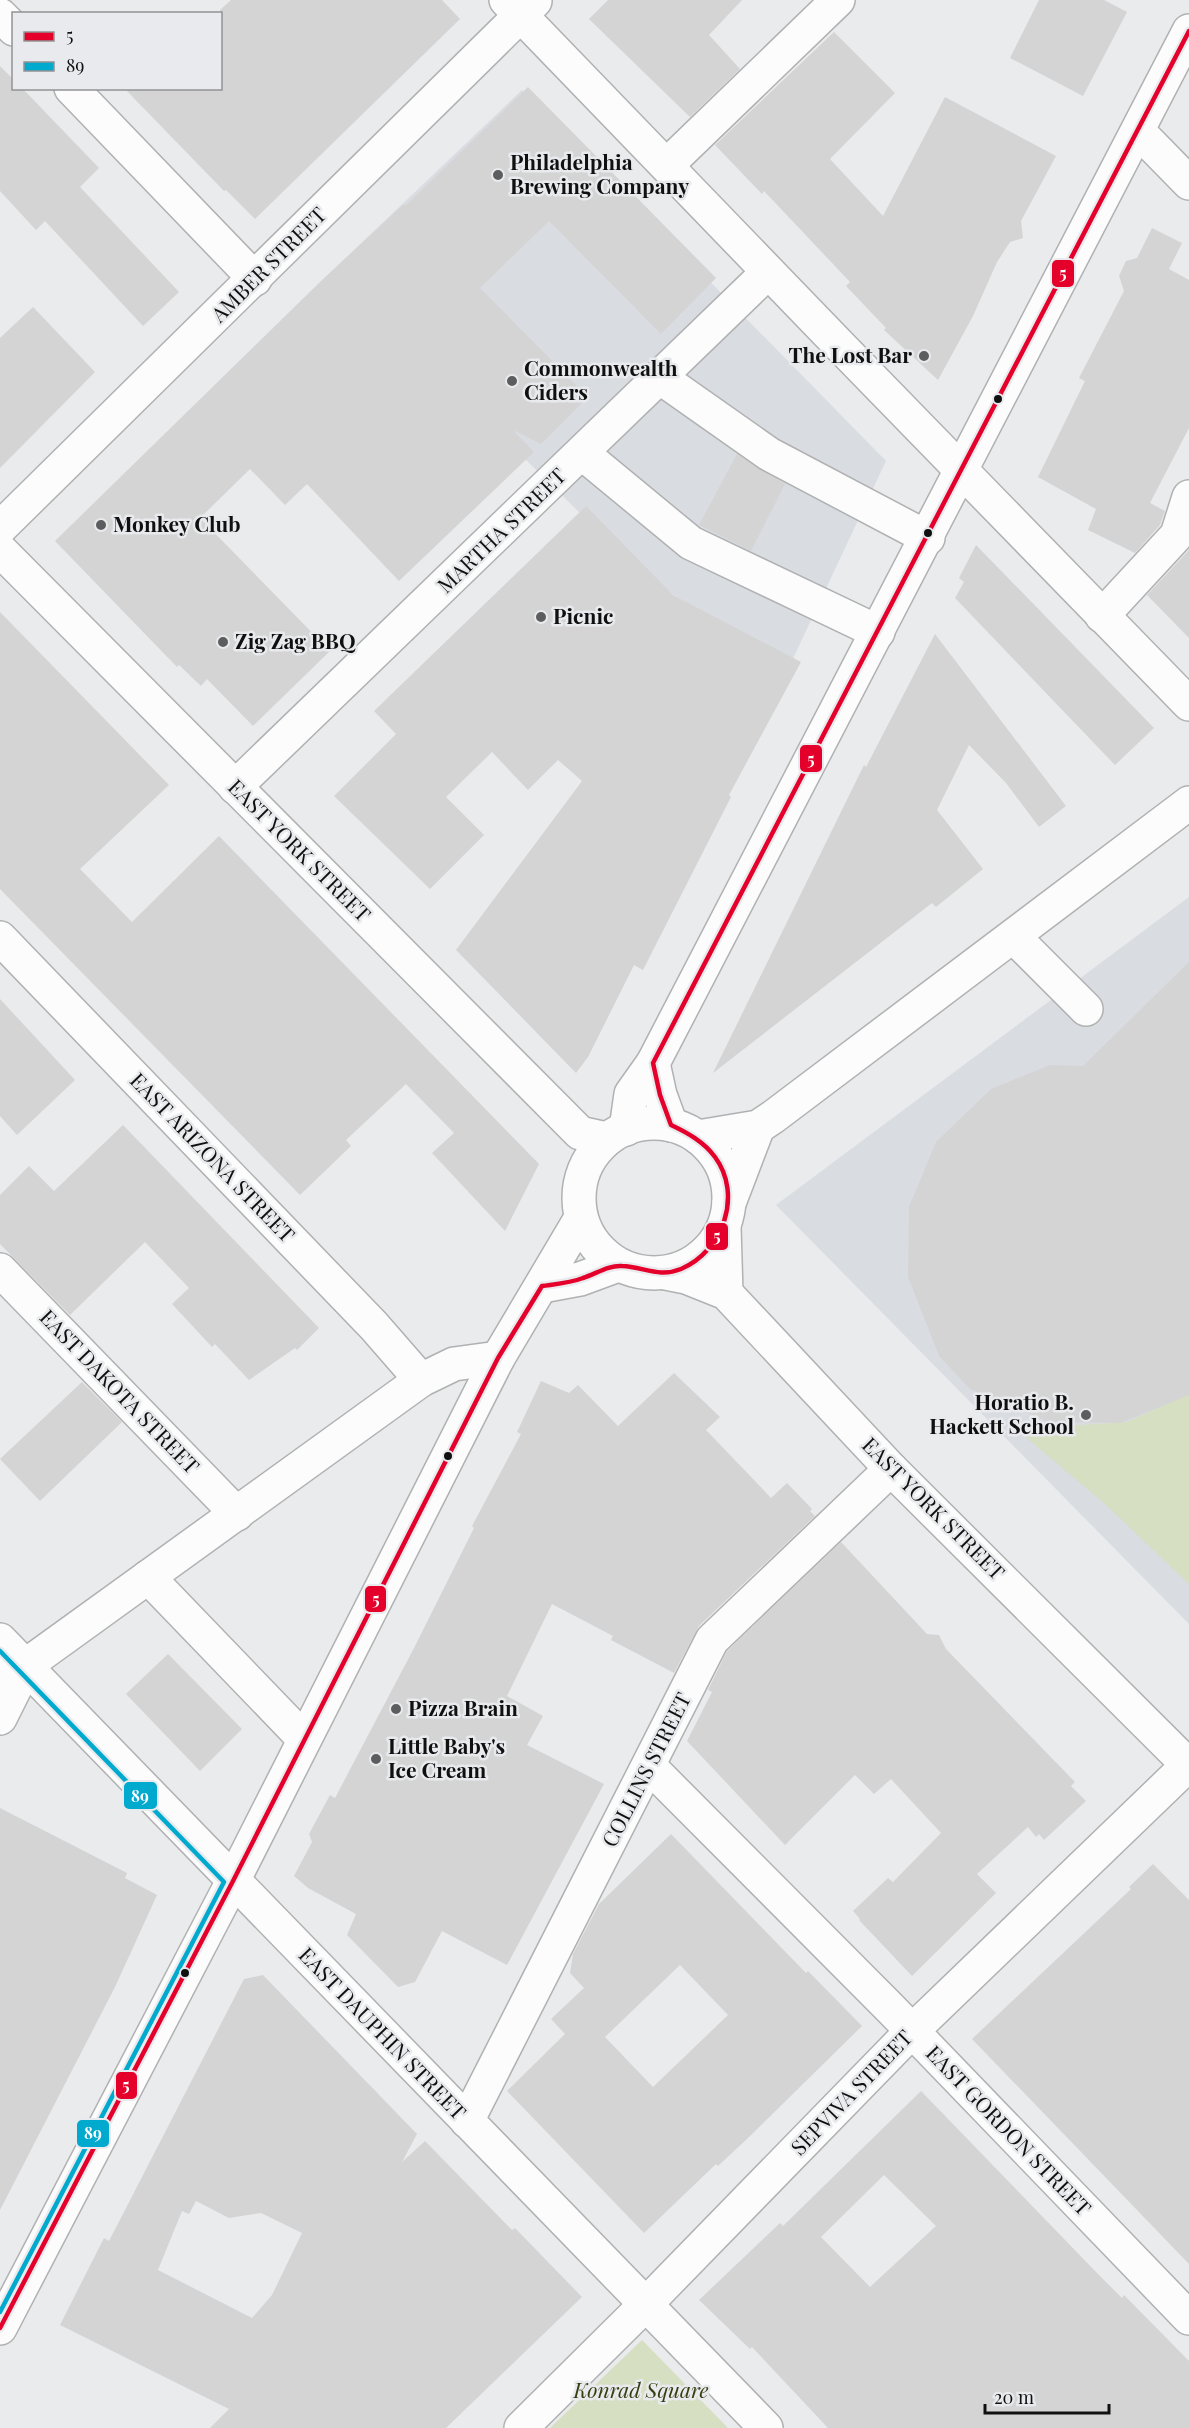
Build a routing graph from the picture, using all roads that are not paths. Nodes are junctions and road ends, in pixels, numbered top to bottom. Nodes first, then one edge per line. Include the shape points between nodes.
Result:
1 (838, 0) edge
2 (521, 5) edge
3 (0, 15) edge
4 (12, 27) edge
5 (1189, 31) edge
6 (73, 90) edge
7 (1139, 132) junction
8 (667, 165) junction
9 (1189, 183) edge
10 (767, 273) junction
11 (255, 279) junction
12 (661, 378) junction
13 (582, 453) junction
14 (962, 472) junction
15 (1189, 497) edge
16 (0, 528) edge
17 (927, 538) junction
18 (0, 550) edge
19 (1102, 616) junction
20 (878, 632) junction
21 (1189, 704) edge
22 (235, 787) junction
23 (1189, 803) edge
24 (1014, 937) junction
25 (0, 938) edge
26 (1086, 1009) dead end
27 (653, 1063) junction
28 (758, 1127) junction
29 (685, 1131) junction
30 (617, 1134) junction
31 (727, 1215) junction
32 (581, 1218) junction
33 (618, 1265) junction
34 (0, 1270) edge
35 (666, 1273) junction
36 (542, 1286) junction
37 (726, 1293) junction
38 (498, 1358) junction
39 (421, 1380) junction
40 (891, 1469) junction
41 (237, 1514) junction
42 (148, 1577) junction
43 (0, 1640) edge
44 (13, 1675) edge
45 (0, 1718) edge
46 (304, 1739) junction
47 (1189, 1765) edge
48 (650, 1767) junction
49 (233, 1881) junction
50 (912, 2031) junction
51 (466, 2121) junction
52 (645, 2305) junction
53 (1189, 2318) edge
54 (0, 2328) edge
55 (521, 2428) edge
56 (766, 2428) edge

1 - 8 street
2 - 8 street
2 - 11 street, AMBER STREET
3 - 4 street
5 - 7 street
6 - 11 street
7 - 9 street
7 - 14 street
8 - 10 street
10 - 12 street, MARTHA STREET
10 - 14 street
11 - 16 street, AMBER STREET
12 - 13 street, MARTHA STREET
12 - 17 street via 769,454
13 - 20 street via 691,543
13 - 22 street, MARTHA STREET
14 - 17 street
14 - 19 street
15 - 19 street via 1177,535
17 - 20 street
18 - 22 street, EAST YORK STREET
19 - 21 street
20 - 27 street
22 - 30 street, EAST YORK STREET via 580,1133
23 - 24 street
24 - 26 street
24 - 28 street
25 - 39 street, EAST ARIZONA STREET
27 - 29 street via 660,1095
27 - 30 street via 631,1094
28 - 29 street
28 - 31 street
29 - 30 street via 648,1123
29 - 31 street via 716,1155 727,1178
30 - 32 street via 588,1161 579,1189
31 - 35 street via 710,1248 690,1264
31 - 37 street
32 - 33 street via 601,1253
32 - 36 street
33 - 35 street
33 - 36 street via 580,1279
34 - 41 street, EAST DAKOTA STREET
35 - 37 street, EAST YORK STREET
36 - 38 street
37 - 40 street, EAST YORK STREET
38 - 39 street via 454,1364
38 - 46 street
39 - 41 street
40 - 47 street, EAST YORK STREET
40 - 48 street, COLLINS STREET via 712,1640
41 - 42 street
42 - 44 street
42 - 46 street
43 - 44 street, EAST DAUPHIN STREET
44 - 45 street
44 - 49 street, EAST DAUPHIN STREET
46 - 49 street
47 - 50 street, SEPVIVA STREET
48 - 50 street, EAST GORDON STREET
48 - 51 street, COLLINS STREET
49 - 51 street, EAST DAUPHIN STREET
49 - 54 street
50 - 52 street, SEPVIVA STREET
50 - 53 street, EAST GORDON STREET
51 - 52 street, EAST DAUPHIN STREET
52 - 55 street, SEPVIVA STREET
52 - 56 street, EAST DAUPHIN STREET

